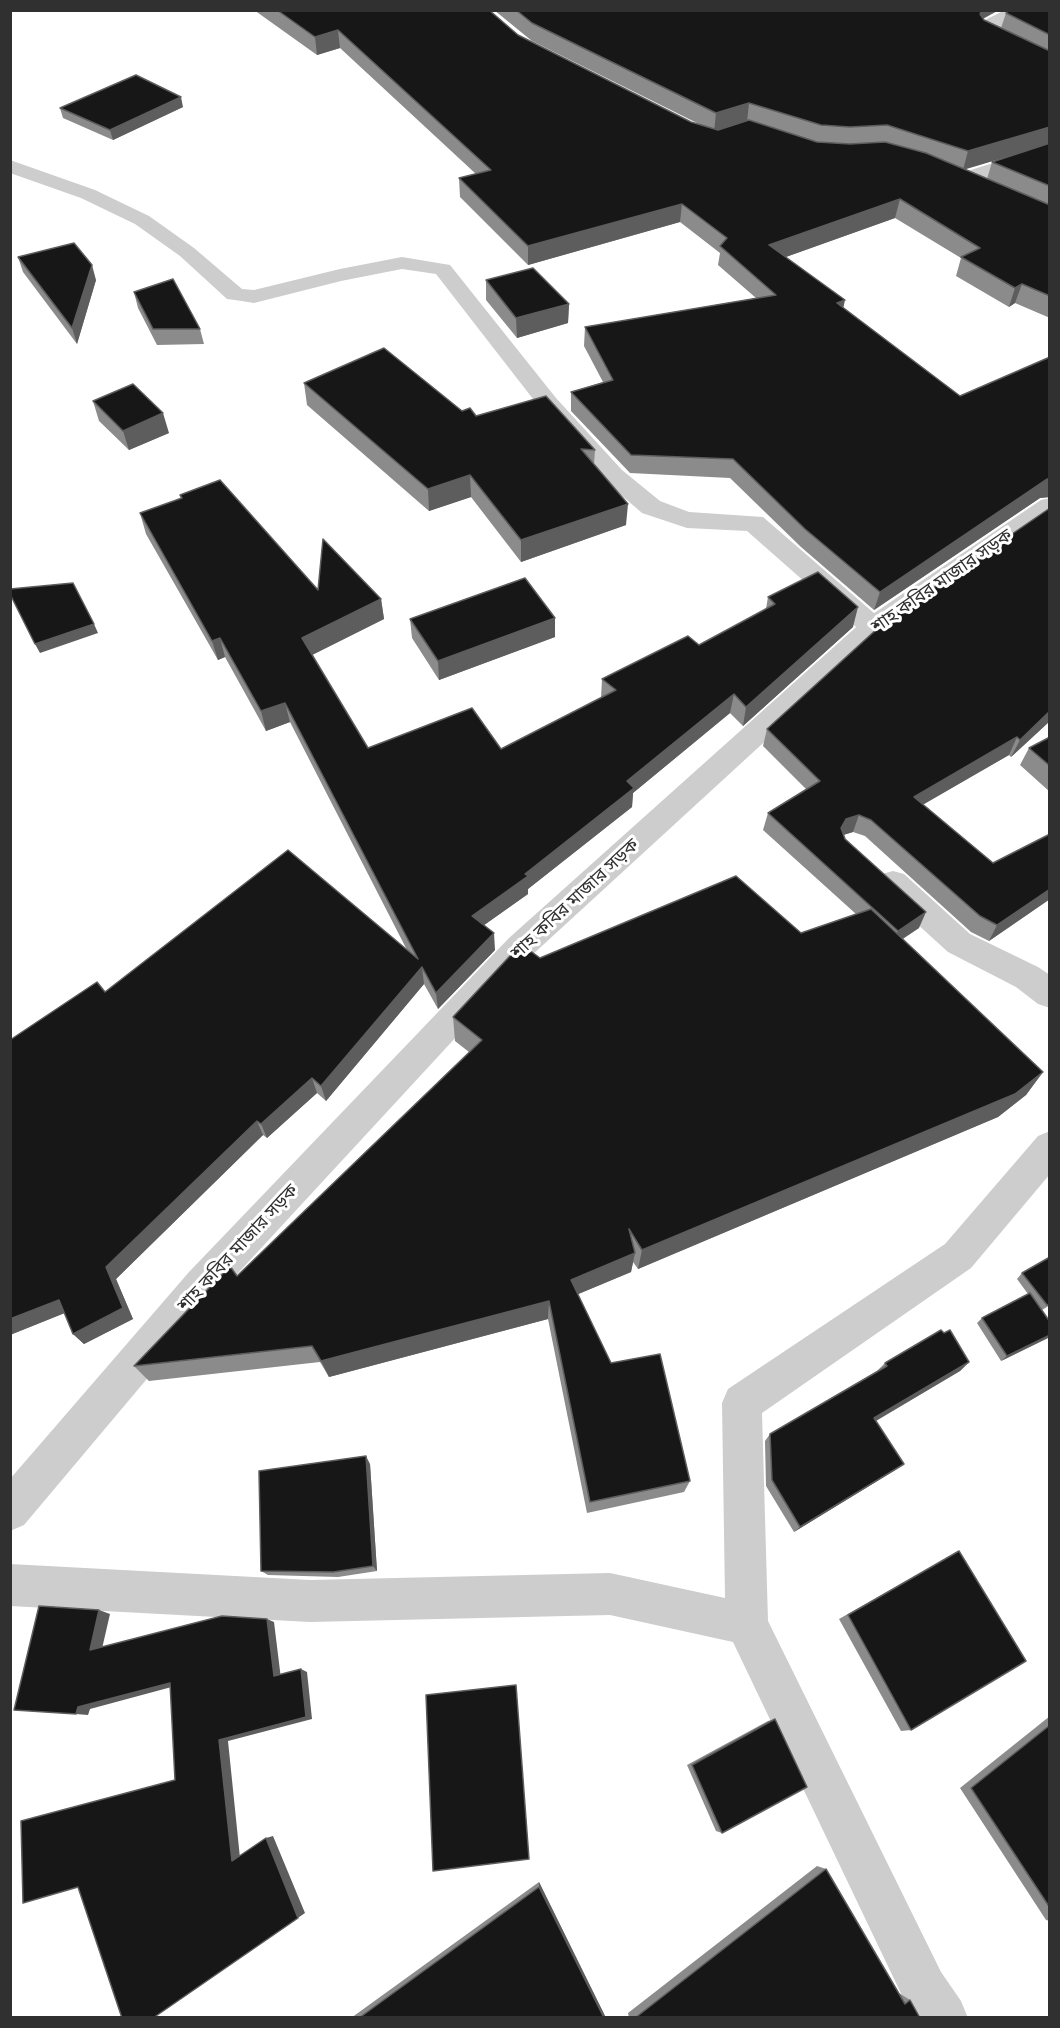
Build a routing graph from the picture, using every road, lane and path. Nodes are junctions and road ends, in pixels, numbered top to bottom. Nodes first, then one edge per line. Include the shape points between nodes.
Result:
1 (1017, 10) edge
2 (1050, 66) edge
3 (1050, 151) edge
4 (10, 166) edge
5 (1050, 218) edge
6 (1050, 506) edge
7 (873, 627) junction
8 (868, 861) edge
9 (1050, 994) edge
10 (1050, 1147) edge
11 (10, 1511) edge
12 (10, 1585) edge
13 (747, 1624) junction
14 (944, 2018) edge

1 - 2 street via 987,26 987,33
3 - 5 street via 954,176
4 - 7 street via 88,194 142,220 235,294 254,297 402,263 443,269 548,403 613,475 651,507 687,520 754,523
6 - 7 street, শাহ কবির মাজার সড়ক
7 - 11 street, শাহ কবির মাজার সড়ক via 520,947 202,1285
8 - 9 street via 959,943 1027,977
10 - 13 street via 958,1256 742,1403
12 - 13 street via 310,1601 610,1593
13 - 14 street via 924,1989

